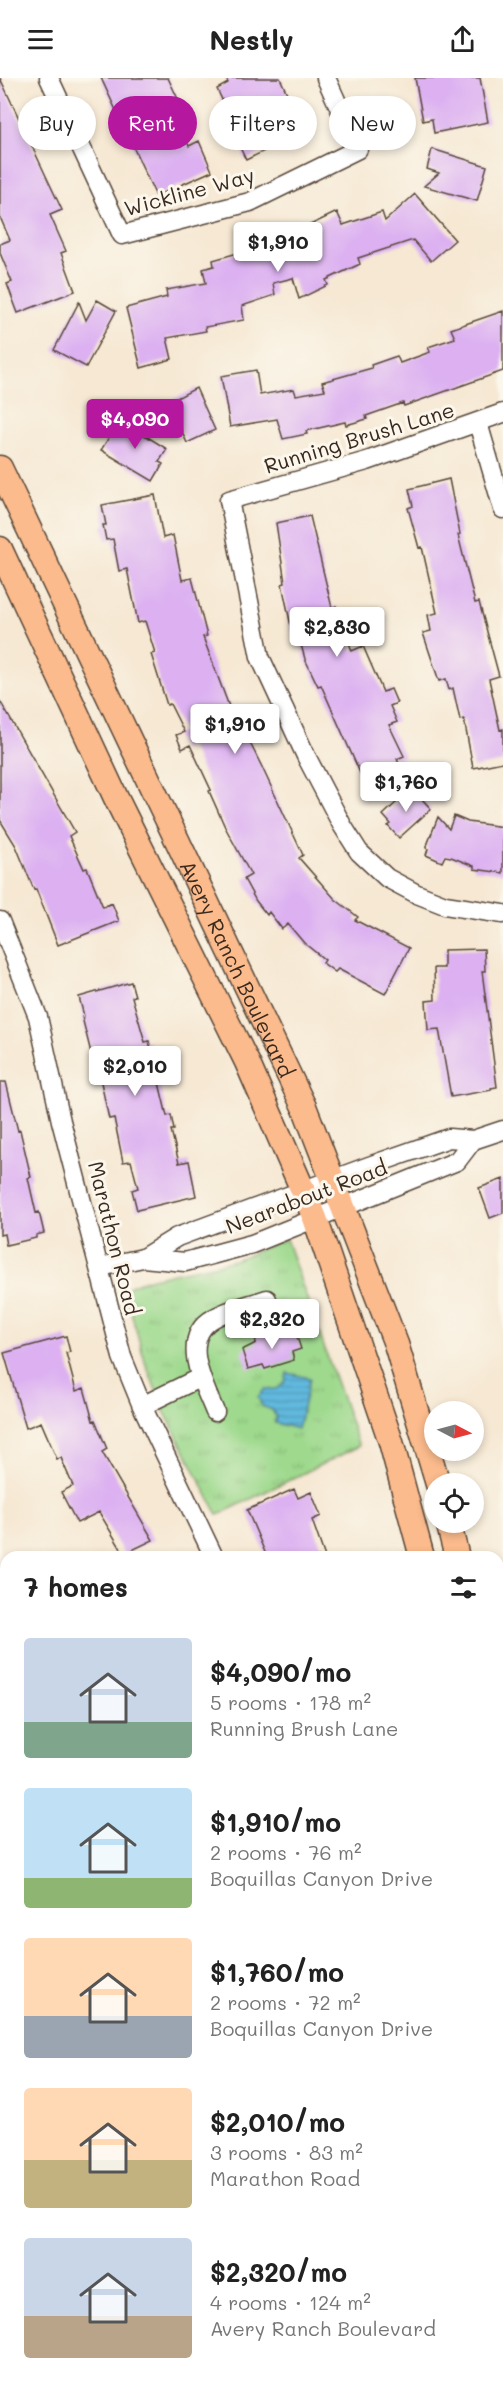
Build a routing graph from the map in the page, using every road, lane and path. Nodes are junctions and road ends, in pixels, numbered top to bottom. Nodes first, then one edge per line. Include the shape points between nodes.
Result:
1 (49, 78) edge
2 (326, 78) edge
3 (503, 413) edge
4 (478, 423) junction
5 (0, 468) edge
6 (503, 510) edge
7 (0, 549) edge
8 (503, 914) edge
9 (0, 921) edge
10 (503, 1130) edge
11 (473, 1140) junction
12 (333, 1179) junction
13 (303, 1190) junction
14 (344, 1207) junction
15 (315, 1218) junction
16 (143, 1258) junction
17 (100, 1267) junction
18 (267, 1299) dead end
19 (201, 1377) junction
20 (142, 1406) junction
21 (215, 1412) dead end
22 (435, 1473) edge
23 (451, 1533) edge
24 (211, 1551) edge
25 (421, 1551) edge
26 (455, 1551) edge

1 - 2 street, Wickline Way via 122,235 250,202 358,149
3 - 4 street, Running Brush Lane
4 - 6 street
4 - 8 street, Running Brush Lane via 367,461 229,500 260,657 321,786 359,852 387,878 417,894 445,904
5 - 12 main road, Avery Ranch Boulevard via 305,1109
7 - 13 main road, Avery Ranch Boulevard via 116,798 247,1062
9 - 17 street, Marathon Road via 38,1017
10 - 11 street, Nearabout Road
11 - 12 street, Nearabout Road via 449,1138
11 - 14 street, Nearabout Road via 457,1161
12 - 13 street, Nearabout Road
12 - 14 main road, Avery Ranch Boulevard
13 - 15 main road, Avery Ranch Boulevard
13 - 16 street, Nearabout Road via 177,1237
14 - 15 street, Nearabout Road
14 - 22 main road, Avery Ranch Boulevard via 396,1344
15 - 16 street, Nearabout Road via 252,1244 184,1262
15 - 25 main road, Avery Ranch Boulevard via 392,1442
16 - 17 street, Nearabout Road
17 - 20 street, Marathon Road via 122,1357
18 - 19 street via 212,1318 198,1334 194,1350
19 - 20 street
19 - 21 street
20 - 24 street, Marathon Road
23 - 26 main road

